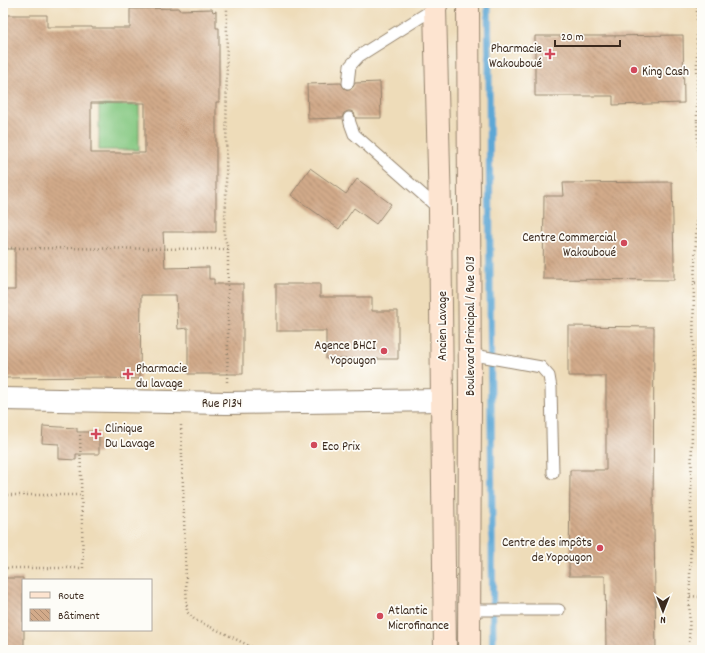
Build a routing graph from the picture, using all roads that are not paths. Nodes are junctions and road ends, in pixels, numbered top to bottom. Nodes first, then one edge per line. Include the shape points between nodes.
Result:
1 (468, 3) edge
2 (436, 5) edge
3 (348, 83) dead end
4 (349, 118) dead end
5 (440, 211) junction
6 (469, 354) junction
7 (3, 399) edge
8 (442, 400) junction
9 (553, 473) dead end
10 (469, 610) junction
11 (559, 610) dead end
12 (445, 650) edge
13 (469, 650) edge

1 - 6 main road, Boulevard Principal / Rue O13
2 - 3 lane via 359,56 350,66
2 - 5 main road, Ancien Lavage
4 - 5 lane via 354,134
5 - 8 main road, Ancien Lavage
6 - 9 lane via 541,367 549,376
6 - 10 main road, Boulevard Principal / Rue O13
7 - 8 street, Rue P134 via 226,403
8 - 12 main road, Ancien Lavage
10 - 11 lane
10 - 13 main road, Boulevard Principal / Rue O13

